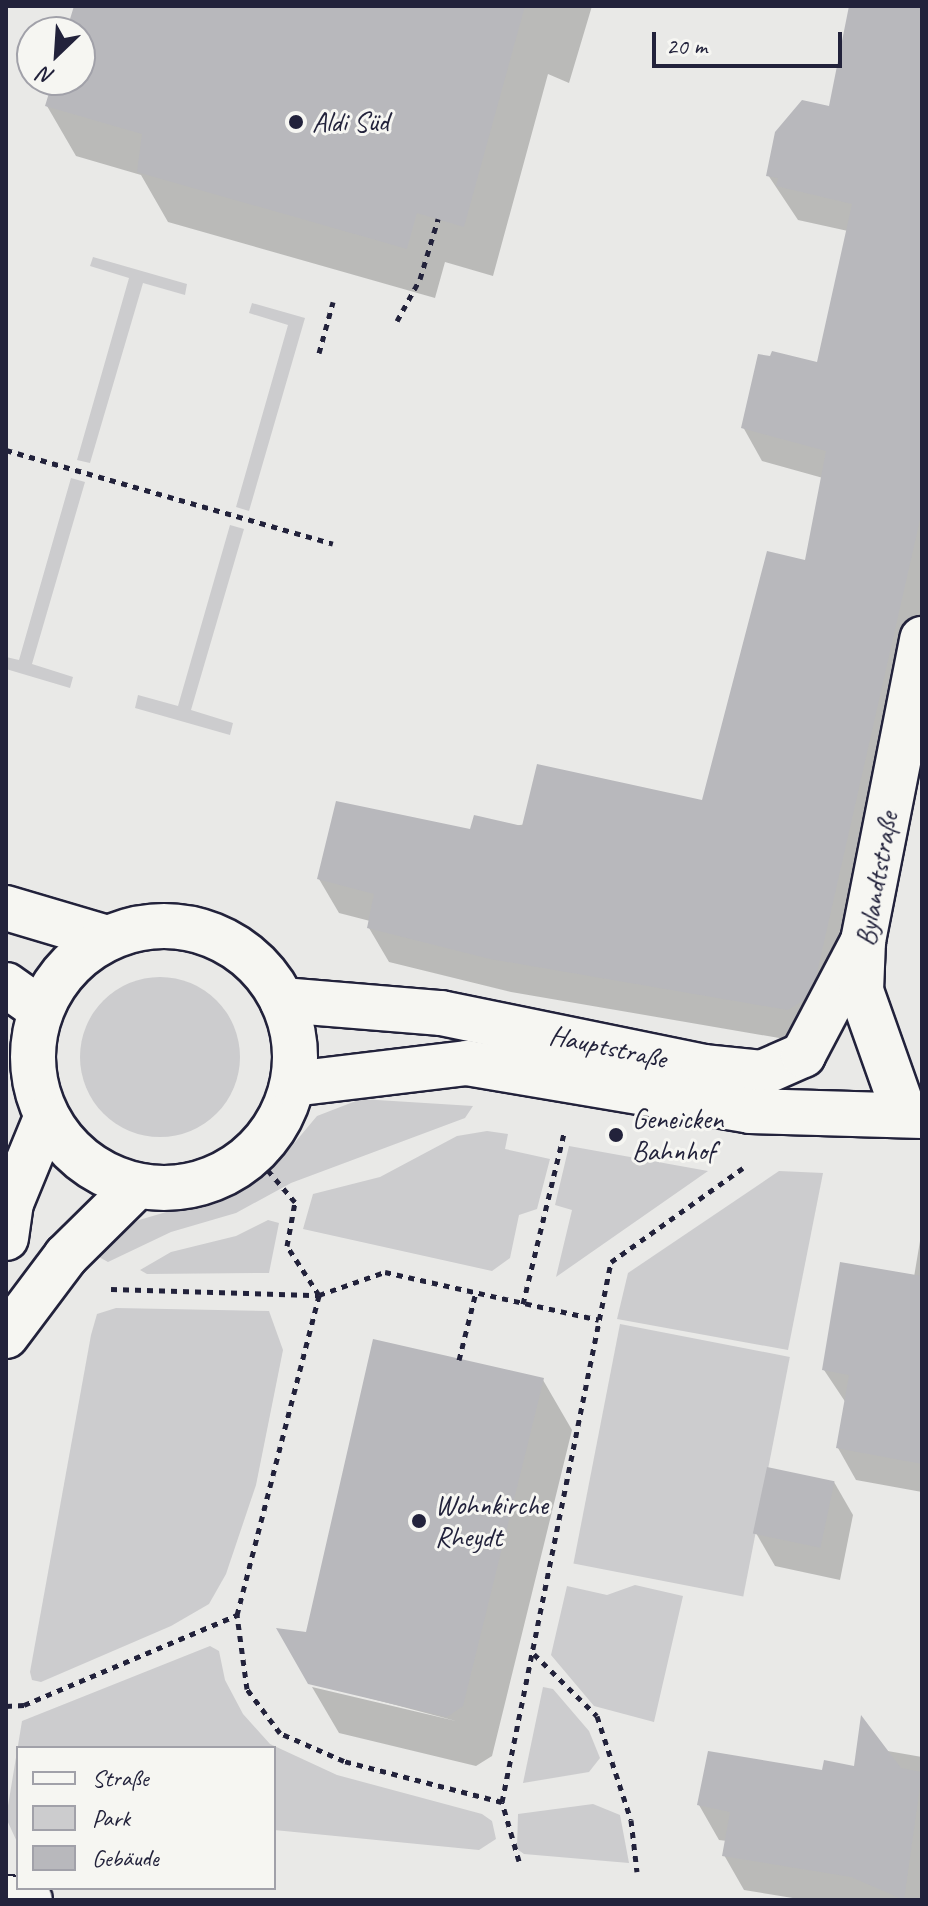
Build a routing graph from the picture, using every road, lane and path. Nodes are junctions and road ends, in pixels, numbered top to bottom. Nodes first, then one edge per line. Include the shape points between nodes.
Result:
1 (438, 219) dead end
2 (333, 302) dead end
3 (397, 321) dead end
4 (319, 353) dead end
5 (6, 450) edge
6 (333, 544) dead end
7 (922, 639) edge
8 (6, 908) edge
9 (107, 938) junction
10 (863, 941) junction
11 (23, 997) edge
12 (282, 1000) junction
13 (574, 1079) junction
14 (293, 1084) junction
15 (914, 1115) edge
16 (46, 1118) junction
17 (254, 1154) junction
18 (749, 1163) dead end
19 (136, 1187) junction
20 (6, 1238) edge
21 (66, 1256) junction
22 (476, 1292) junction
23 (319, 1295) junction
24 (523, 1304) junction
25 (599, 1320) junction
26 (6, 1336) edge
27 (459, 1360) dead end
28 (237, 1615) junction
29 (534, 1654) junction
30 (6, 1706) edge
31 (502, 1802) junction
32 (519, 1861) dead end
33 (637, 1872) dead end
34 (6, 1898) edge
35 (30, 1900) edge

1 - 3 path via 420,279
2 - 4 path
5 - 6 path
7 - 10 street, Bylandtstraße
8 - 9 street
9 - 11 street
9 - 12 street via 149,926 192,929 233,945 261,969
10 - 12 street, Hauptstraße via 803,1055 762,1073 703,1067 441,1013
10 - 15 street, Bylandtstraße via 861,991
11 - 16 street via 31,1071
12 - 14 street via 295,1044
13 - 14 street, Hauptstraße via 467,1063
13 - 15 street, Hauptstraße via 750,1111
13 - 24 path
14 - 17 street via 270,1135
16 - 19 street via 88,1166
16 - 20 street via 11,1203
17 - 19 street via 234,1170 186,1188
17 - 23 path via 295,1202 287,1246
18 - 25 path via 611,1262
19 - 21 street
21 - 23 path via 106,1289
21 - 26 street
22 - 23 path via 385,1272
22 - 24 path
22 - 27 path
23 - 28 path
24 - 25 path
25 - 29 path
28 - 30 path via 24,1705
28 - 31 path via 247,1689 280,1733 344,1761
29 - 31 path
29 - 33 path via 597,1716 631,1820
31 - 32 path
34 - 35 street

